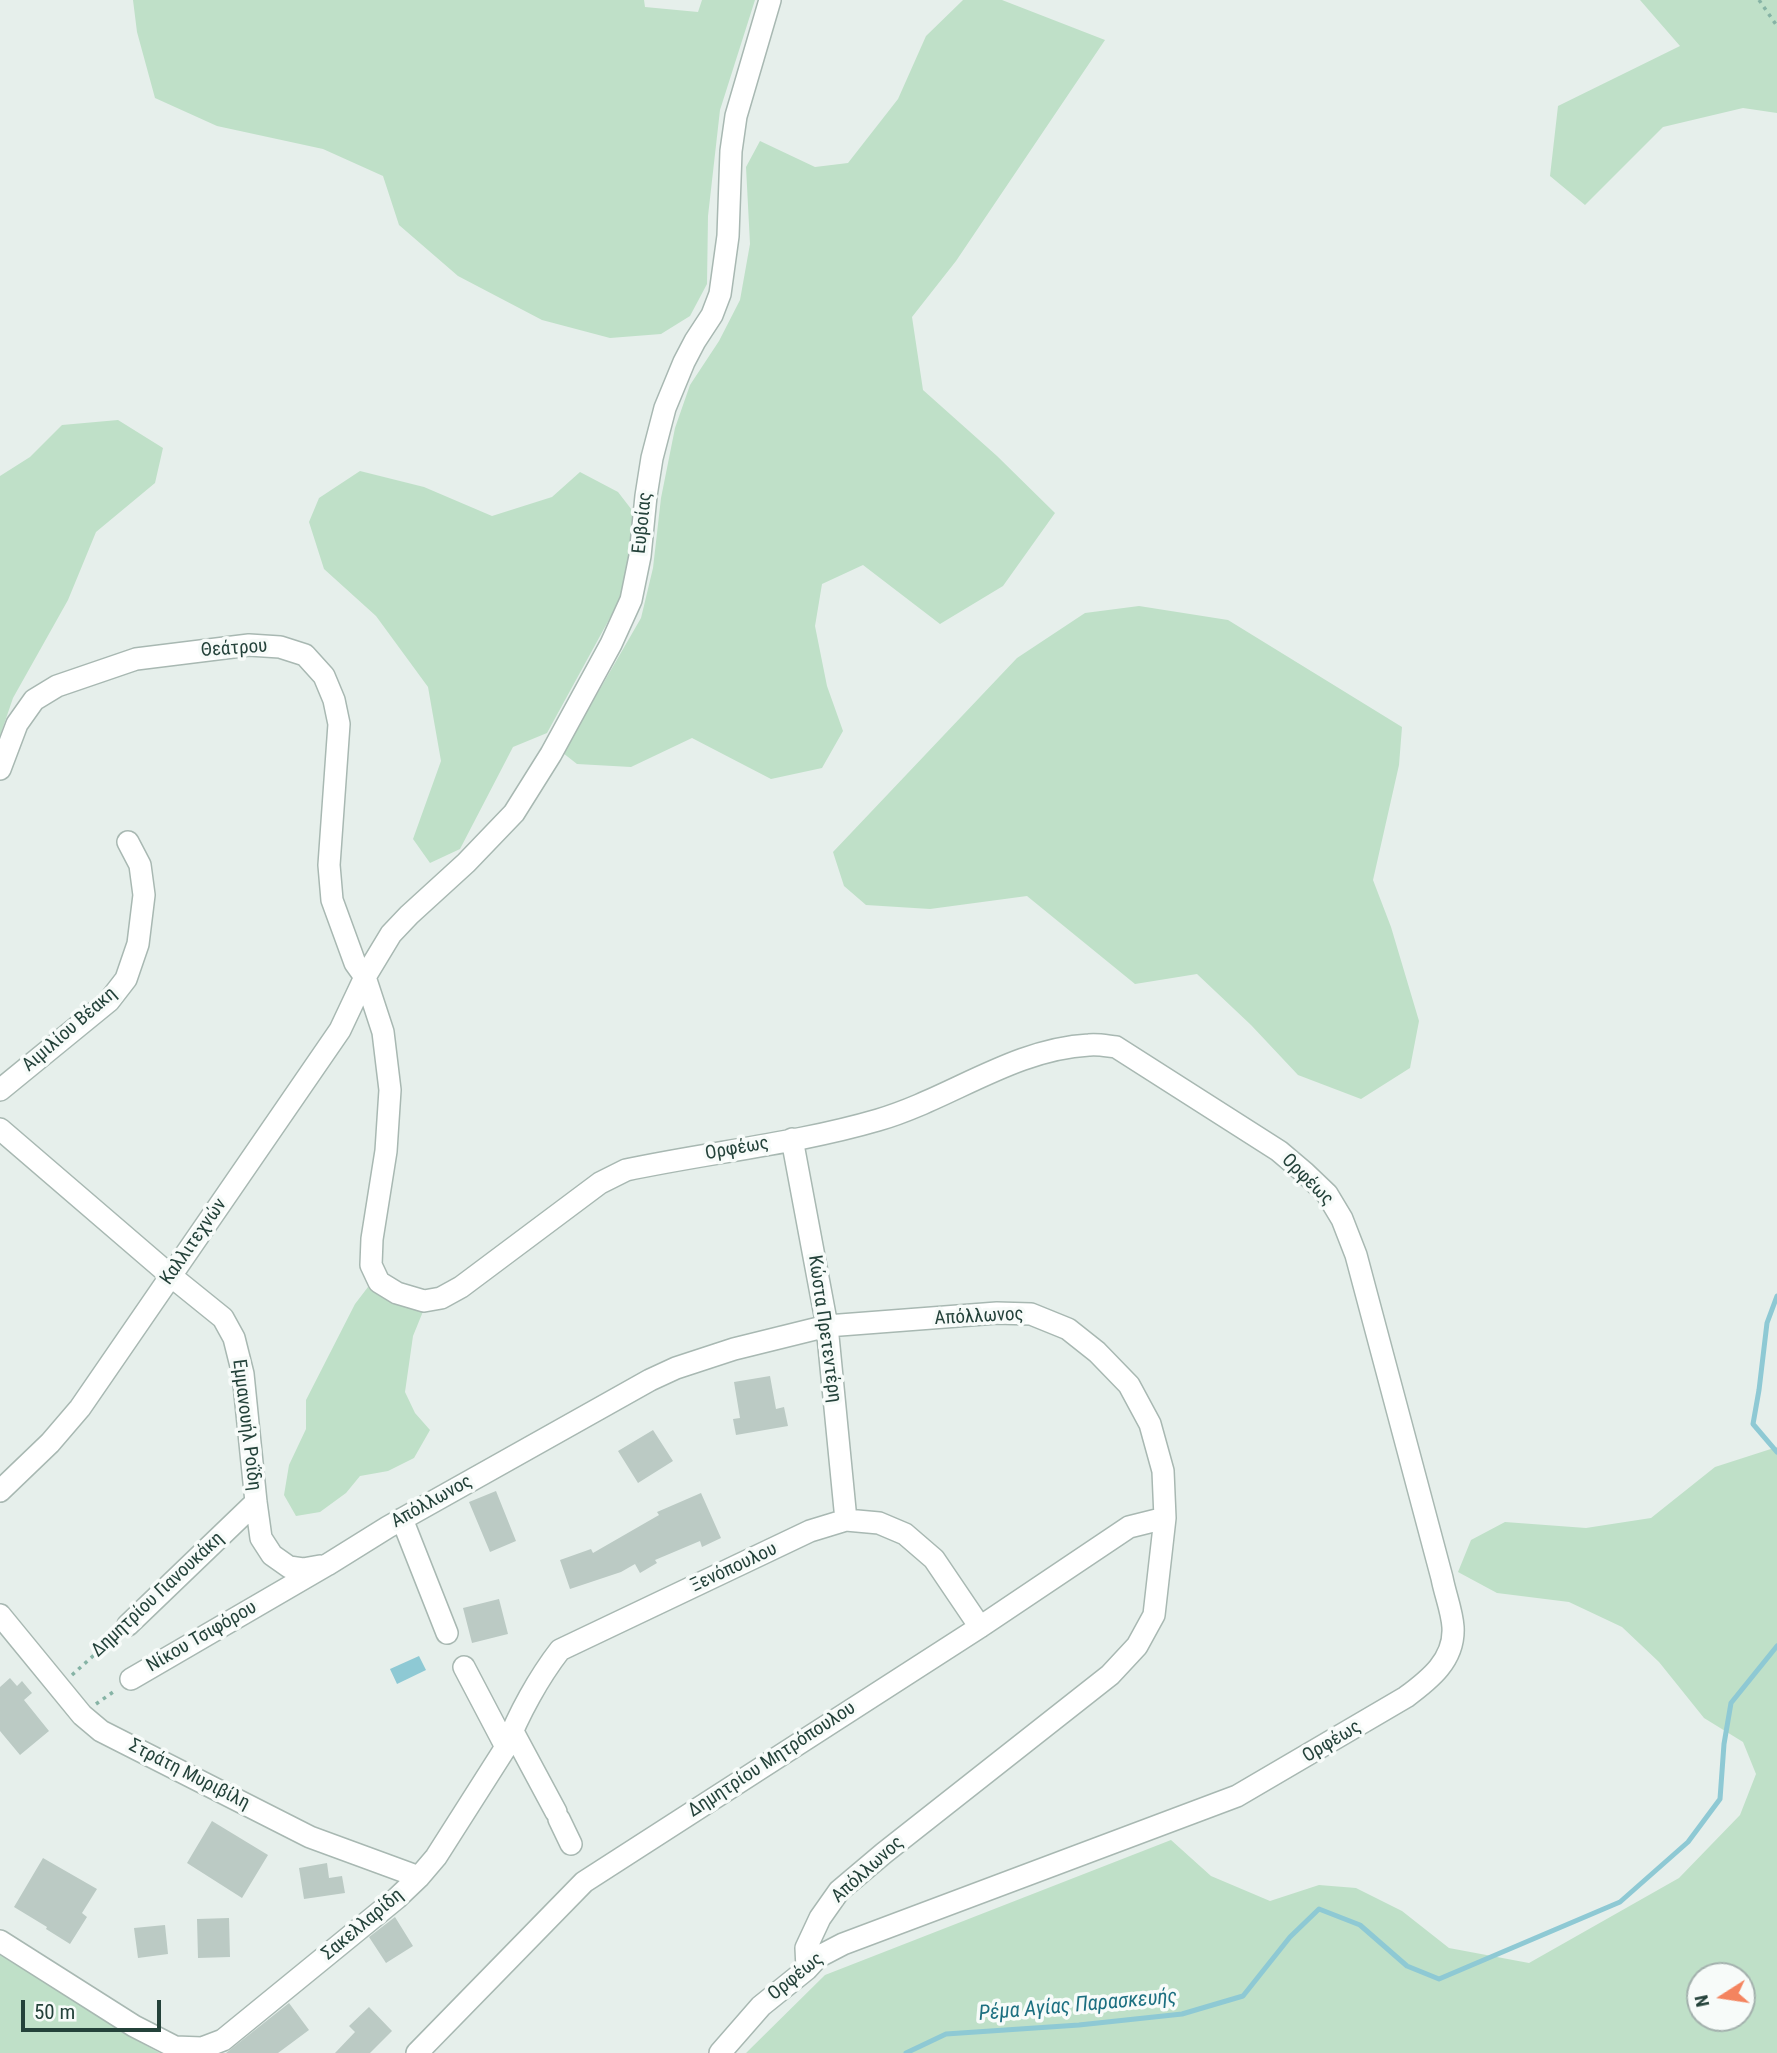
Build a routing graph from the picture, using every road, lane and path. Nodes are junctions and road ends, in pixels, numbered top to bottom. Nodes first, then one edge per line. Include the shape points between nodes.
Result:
1 (770, 0) edge
2 (1759, 0) edge
3 (1777, 26) edge
4 (0, 769) edge
5 (128, 842) dead end
6 (365, 977) junction
7 (0, 1090) edge
8 (0, 1129) edge
9 (792, 1139) junction
10 (171, 1276) junction
11 (827, 1326) junction
12 (0, 1491) edge
13 (256, 1502) junction
14 (1165, 1518) junction
15 (402, 1519) junction
16 (846, 1520) junction
17 (327, 1565) junction
18 (0, 1615) edge
19 (128, 1625) joint
20 (980, 1627) junction
21 (447, 1633) dead end
22 (464, 1667) dead end
23 (131, 1679) joint
24 (59, 1688) junction
25 (82, 1716) junction
26 (509, 1738) junction
27 (571, 1844) dead end
28 (419, 1877) junction
29 (0, 1941) edge
30 (807, 1969) junction
31 (417, 2053) edge
32 (720, 2053) edge

1 - 6 street, Ευβοίας via 730,151 728,236 720,294 665,408 652,458 631,600 611,645 514,813 400,924
2 - 3 path
4 - 6 street, Θεάτρου via 17,724 34,701 57,686 136,660 249,645 305,655 324,676 339,724 329,865 332,900 355,963
5 - 7 street, Αιμιλίου Βέακη via 139,865 144,895 138,944 126,979 109,1001
6 - 9 street, Ορφέως via 383,1032 390,1090 371,1265 379,1282 397,1293 424,1301 441,1298 600,1183 626,1170
6 - 10 street, Καλλιτεχνών via 340,1030
8 - 10 street, Εμμανουήλ Ροΐδη
9 - 11 street, Κώστα Πρετεντέρη
9 - 30 street, Ορφέως via 877,1120 1028,1057 1092,1044 1116,1047 1279,1151 1327,1195 1356,1255 1452,1627 1451,1646 1429,1680 1237,1796 843,1944 818,1957
10 - 12 street, Καλλιτεχνών via 80,1408
10 - 13 street, Εμμανουήλ Ροΐδη via 223,1318 234,1338 243,1374
11 - 14 street, Απόλλωνος via 997,1313 1031,1314 1068,1329 1129,1385 1150,1424 1163,1471
11 - 15 street, Απόλλωνος via 676,1368
11 - 16 street, Κώστα Πρετεντέρη
13 - 17 street, Εμμανουήλ Ροΐδη via 261,1538 272,1555 289,1567
13 - 19 street, Δημητρίου Γιανουκάκη
14 - 20 street, Δημητρίου Μητρόπουλου via 1129,1527
14 - 30 street, Απόλλωνος via 1154,1615 1136,1646 1110,1675 839,1891 806,1948
15 - 17 street, Απόλλωνος
15 - 21 street
16 - 20 street, Ξενόπουλου via 880,1523 905,1534 934,1559
16 - 26 street, Ξενόπουλου via 810,1531 560,1650
17 - 23 street, Νίκου Τσιφόρου
18 - 24 street, Στράτη Μυριβίλη
19 - 24 path, Δημητρίου Γιανουκάκη
20 - 31 street, Δημητρίου Μητρόπουλου via 584,1882
22 - 26 street
23 - 25 path, Νίκου Τσιφόρου
24 - 25 street, Στράτη Μυριβίλη
25 - 28 street, Στράτη Μυριβίλη via 101,1731 310,1837
26 - 27 street
26 - 28 street, Σακελλαρίδη
28 - 29 street, Σακελλαρίδη via 223,2040 202,2048 175,2047 134,2026
30 - 32 street, Ορφέως via 761,2006

